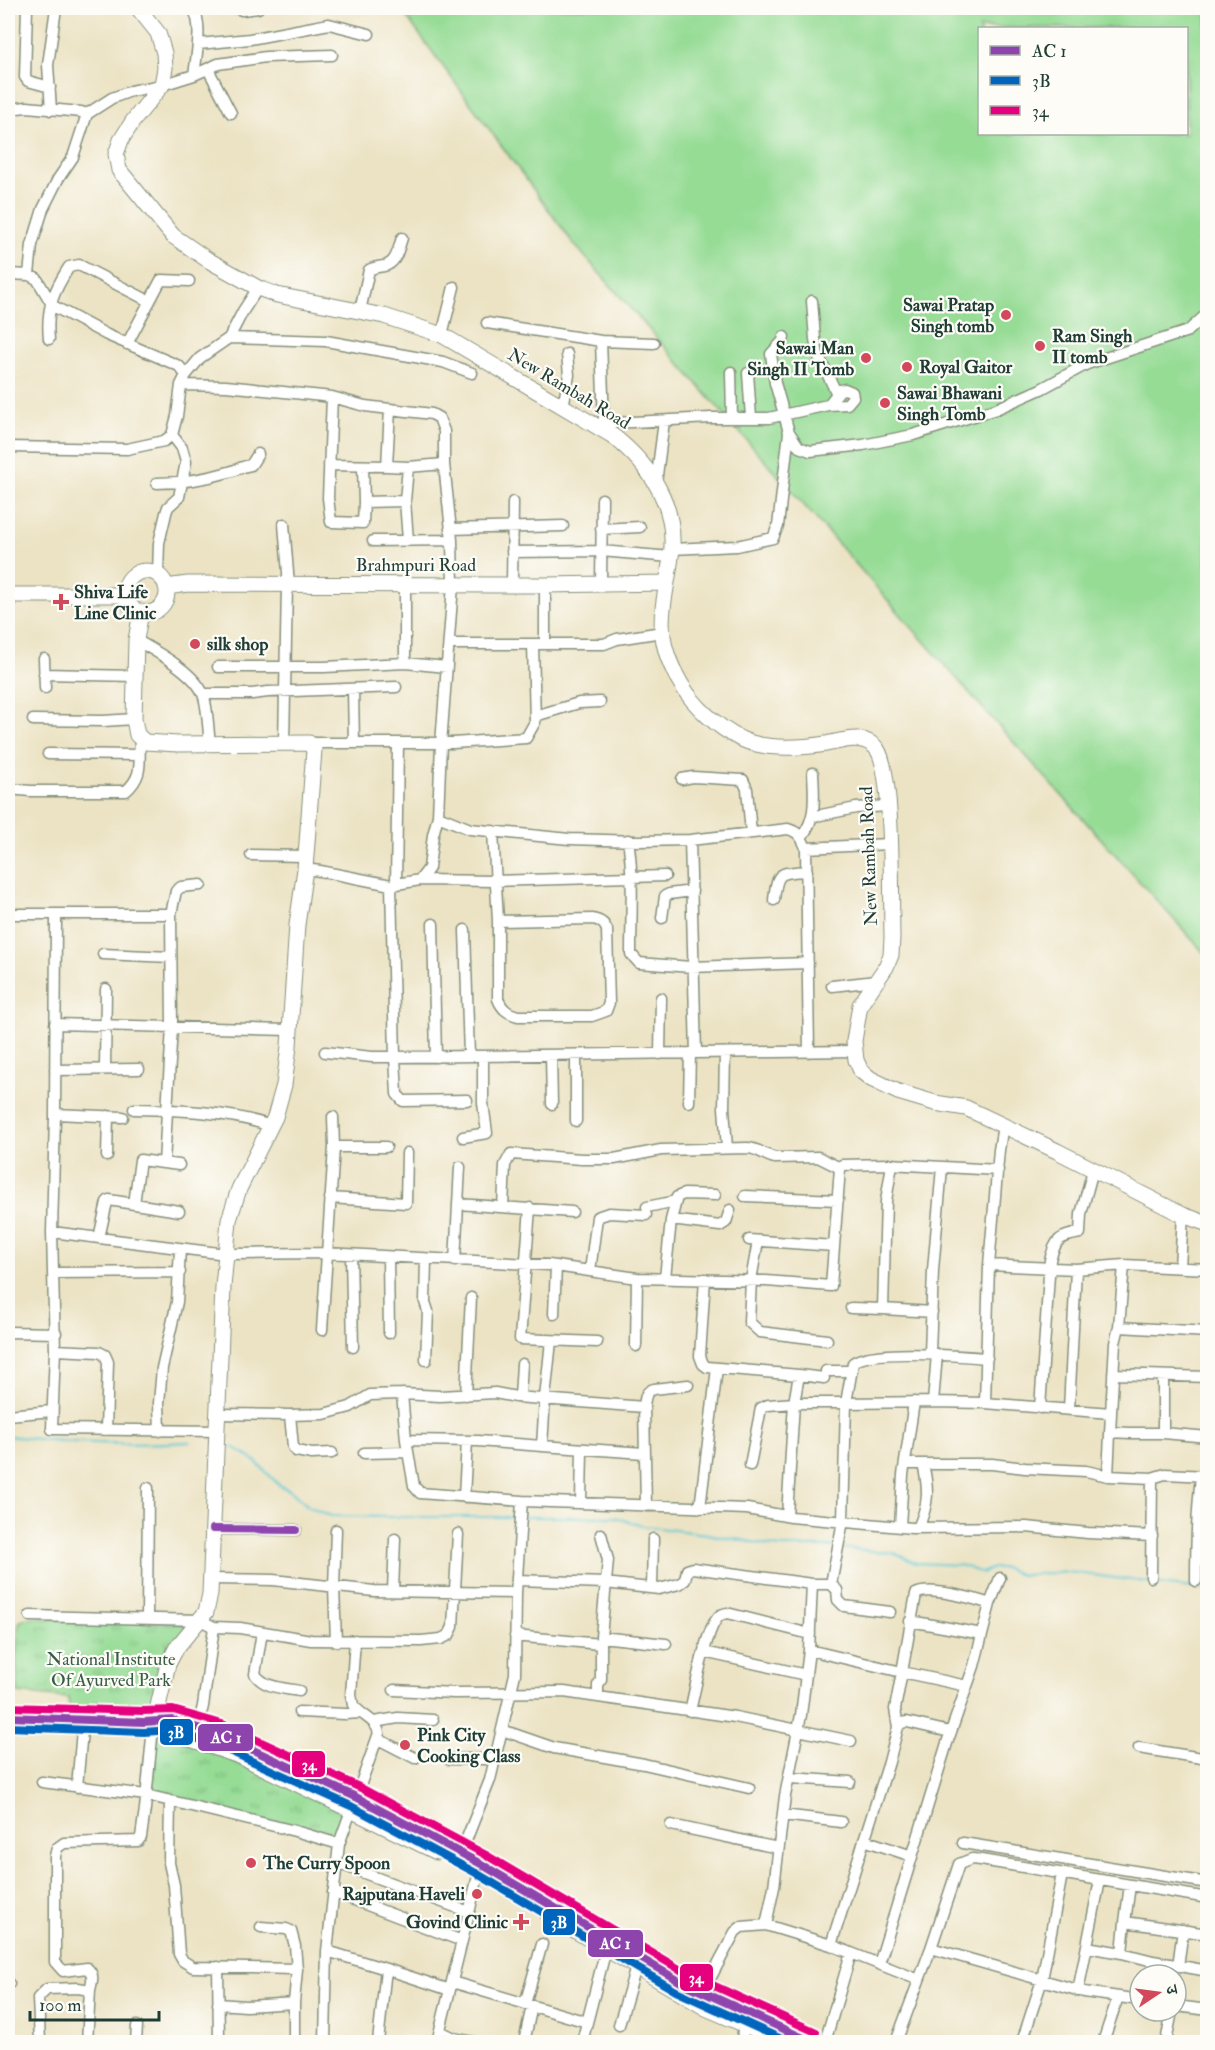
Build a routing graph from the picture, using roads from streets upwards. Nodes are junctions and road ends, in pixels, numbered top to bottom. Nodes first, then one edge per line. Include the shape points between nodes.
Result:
1 (27, 8) edge
2 (56, 8) edge
3 (138, 8) edge
4 (192, 8) edge
5 (236, 8) edge
6 (258, 8) edge
7 (369, 34) dead end
8 (199, 44) junction
9 (332, 55) dead end
10 (208, 69) junction
11 (194, 75) junction
12 (162, 85) junction
13 (50, 87) junction
14 (8, 109) edge
15 (51, 110) junction
16 (231, 113) dead end
17 (87, 114) junction
18 (402, 238) dead end
19 (8, 274) edge
20 (29, 275) junction
21 (189, 280) dead end
22 (454, 287) dead end
23 (258, 288) junction
24 (51, 300) junction
25 (812, 301) dead end
26 (149, 302) junction
27 (360, 311) junction
28 (1208, 313) edge
29 (487, 323) dead end
30 (442, 335) junction
31 (784, 337) dead end
32 (229, 338) junction
33 (49, 339) dead end
34 (601, 341) junction
35 (654, 343) dead end
36 (127, 344) junction
37 (567, 354) dead end
38 (731, 372) dead end
39 (472, 373) dead end
40 (748, 373) dead end
41 (183, 380) junction
42 (837, 394) junction
43 (332, 397) junction
44 (828, 405) junction
45 (563, 407) junction
46 (390, 409) junction
47 (785, 416) junction
48 (732, 418) junction
49 (751, 418) junction
50 (664, 421) junction
51 (599, 423) junction
52 (789, 432) junction
53 (172, 435) junction
54 (8, 447) edge
55 (258, 454) dead end
56 (444, 464) junction
57 (329, 465) junction
58 (363, 466) junction
59 (387, 466) junction
60 (408, 467) junction
61 (157, 483) dead end
62 (182, 483) junction
63 (656, 483) junction
64 (602, 499) dead end
65 (405, 501) junction
66 (364, 502) junction
67 (513, 502) dead end
68 (284, 524) dead end
69 (563, 526) dead end
70 (640, 527) dead end
71 (513, 528) junction
72 (602, 529) junction
73 (451, 535) junction
74 (408, 540) junction
75 (373, 541) dead end
76 (601, 551) junction
77 (512, 552) junction
78 (671, 553) junction
79 (162, 580) junction
80 (405, 583) junction
81 (666, 583) junction
82 (601, 584) junction
83 (288, 585) junction
84 (453, 585) junction
85 (512, 585) junction
86 (545, 585) junction
87 (9, 595) edge
88 (126, 596) junction
89 (141, 612) junction
90 (8, 620) edge
91 (662, 632) junction
92 (136, 640) junction
93 (449, 644) junction
94 (533, 644) junction
95 (545, 644) junction
96 (44, 659) dead end
97 (405, 663) junction
98 (218, 667) dead end
99 (447, 667) junction
100 (284, 668) junction
101 (44, 674) junction
102 (134, 676) junction
103 (396, 687) dead end
104 (45, 688) dead end
105 (353, 689) junction
106 (285, 691) junction
107 (204, 694) junction
108 (600, 702) dead end
109 (535, 716) junction
110 (134, 719) junction
111 (33, 720) dead end
112 (140, 738) junction
113 (309, 743) junction
114 (354, 743) junction
115 (398, 743) junction
116 (210, 744) junction
117 (284, 744) junction
118 (441, 744) junction
119 (48, 754) dead end
120 (139, 755) junction
121 (813, 773) dead end
122 (682, 779) dead end
123 (8, 789) edge
124 (888, 806) junction
125 (438, 816) junction
126 (816, 816) dead end
127 (493, 831) junction
128 (751, 833) junction
129 (802, 836) junction
130 (628, 840) junction
131 (690, 840) junction
132 (889, 843) junction
133 (806, 848) junction
134 (251, 855) dead end
135 (305, 862) junction
136 (807, 871) junction
137 (665, 876) dead end
138 (631, 878) junction
139 (420, 880) junction
140 (495, 881) junction
141 (201, 885) dead end
142 (394, 885) junction
143 (692, 891) junction
144 (774, 900) dead end
145 (8, 914) edge
146 (56, 914) junction
147 (171, 915) junction
148 (662, 918) dead end
149 (498, 921) junction
150 (433, 924) dead end
151 (465, 930) dead end
152 (103, 954) dead end
153 (171, 957) junction
154 (808, 963) junction
155 (693, 966) junction
156 (876, 981) junction
157 (832, 986) dead end
158 (106, 989) dead end
159 (661, 998) dead end
160 (55, 1024) junction
161 (106, 1025) junction
162 (172, 1027) junction
163 (290, 1030) junction
164 (855, 1051) junction
165 (326, 1052) dead end
166 (809, 1052) junction
167 (693, 1053) junction
168 (725, 1053) junction
169 (660, 1054) junction
170 (551, 1055) junction
171 (576, 1055) junction
172 (469, 1056) junction
173 (483, 1056) junction
174 (395, 1057) junction
175 (436, 1057) junction
176 (105, 1069) junction
177 (139, 1069) dead end
178 (55, 1070) junction
179 (467, 1100) dead end
180 (689, 1102) dead end
181 (552, 1104) dead end
182 (134, 1109) dead end
183 (168, 1110) junction
184 (55, 1114) junction
185 (108, 1116) junction
186 (123, 1117) dead end
187 (333, 1117) dead end
188 (576, 1121) dead end
189 (1003, 1125) junction
190 (271, 1126) junction
191 (464, 1137) dead end
192 (334, 1147) junction
193 (386, 1147) dead end
194 (727, 1148) junction
195 (407, 1153) dead end
196 (107, 1156) dead end
197 (164, 1163) junction
198 (892, 1164) junction
199 (179, 1165) dead end
200 (460, 1167) dead end
201 (942, 1167) junction
202 (840, 1168) junction
203 (998, 1170) junction
204 (1094, 1170) junction
205 (716, 1195) dead end
206 (745, 1196) dead end
207 (330, 1198) junction
208 (838, 1200) junction
209 (676, 1201) junction
210 (134, 1204) junction
211 (458, 1204) junction
212 (503, 1207) junction
213 (530, 1208) junction
214 (730, 1210) dead end
215 (179, 1211) dead end
216 (572, 1212) dead end
217 (1183, 1215) junction
218 (670, 1220) junction
219 (1208, 1224) edge
220 (52, 1232) junction
221 (99, 1238) junction
222 (834, 1246) junction
223 (180, 1249) junction
224 (327, 1253) junction
225 (226, 1254) junction
226 (351, 1255) junction
227 (388, 1257) junction
228 (426, 1260) junction
229 (455, 1261) junction
230 (527, 1264) junction
231 (1124, 1265) junction
232 (556, 1266) junction
233 (989, 1266) junction
234 (1180, 1267) junction
235 (1050, 1268) junction
236 (1076, 1269) junction
237 (1208, 1269) edge
238 (590, 1271) junction
239 (180, 1272) junction
240 (53, 1273) junction
241 (637, 1278) junction
242 (665, 1278) junction
243 (705, 1279) junction
244 (751, 1280) junction
245 (471, 1298) dead end
246 (851, 1308) dead end
247 (883, 1309) junction
248 (932, 1312) junction
249 (554, 1314) dead end
250 (1119, 1327) junction
251 (322, 1330) dead end
252 (8, 1332) edge
253 (1208, 1332) edge
254 (56, 1333) junction
255 (389, 1333) dead end
256 (827, 1340) dead end
257 (551, 1341) junction
258 (597, 1342) dead end
259 (636, 1346) dead end
260 (353, 1347) dead end
261 (55, 1350) junction
262 (933, 1353) junction
263 (987, 1358) junction
264 (426, 1360) dead end
265 (522, 1364) dead end
266 (717, 1368) junction
267 (852, 1371) junction
268 (1113, 1374) junction
269 (799, 1375) junction
270 (1163, 1377) junction
271 (1208, 1377) edge
272 (688, 1385) dead end
273 (402, 1394) junction
274 (466, 1395) junction
275 (520, 1397) junction
276 (544, 1398) junction
277 (914, 1402) junction
278 (933, 1402) junction
279 (794, 1403) junction
280 (846, 1403) junction
281 (985, 1403) junction
282 (644, 1407) junction
283 (1040, 1408) junction
284 (1069, 1409) junction
285 (52, 1411) junction
286 (1111, 1413) junction
287 (218, 1414) junction
288 (8, 1415) edge
289 (290, 1415) junction
290 (106, 1430) junction
291 (160, 1431) junction
292 (1110, 1431) junction
293 (1163, 1433) junction
294 (217, 1434) junction
295 (1208, 1437) edge
296 (406, 1440) junction
297 (467, 1441) junction
298 (542, 1446) junction
299 (582, 1449) junction
300 (408, 1452) junction
301 (332, 1453) dead end
302 (364, 1453) dead end
303 (644, 1453) junction
304 (905, 1464) junction
305 (922, 1464) junction
306 (750, 1465) dead end
307 (1108, 1476) junction
308 (1204, 1476) edge
309 (1152, 1478) junction
310 (148, 1488) dead end
311 (464, 1497) junction
312 (522, 1501) junction
313 (581, 1503) junction
314 (646, 1506) junction
315 (700, 1508) junction
316 (787, 1516) junction
317 (843, 1521) junction
318 (900, 1527) junction
319 (918, 1528) junction
320 (213, 1529) junction
321 (296, 1530) dead end
322 (336, 1530) dead end
323 (458, 1534) dead end
324 (601, 1534) dead end
325 (1152, 1536) junction
326 (1203, 1538) edge
327 (394, 1539) dead end
328 (653, 1539) dead end
329 (1151, 1577) dead end
330 (1000, 1578) dead end
331 (211, 1579) junction
332 (517, 1580) junction
333 (1196, 1581) dead end
334 (605, 1583) junction
335 (812, 1584) junction
336 (831, 1584) junction
337 (334, 1587) junction
338 (651, 1588) junction
339 (393, 1591) junction
340 (453, 1592) junction
341 (516, 1593) junction
342 (990, 1604) junction
343 (890, 1612) dead end
344 (30, 1616) dead end
345 (147, 1619) junction
346 (910, 1621) junction
347 (207, 1624) junction
348 (262, 1632) junction
349 (810, 1634) junction
350 (982, 1634) junction
351 (515, 1636) junction
352 (355, 1640) junction
353 (600, 1640) junction
354 (336, 1641) junction
355 (666, 1644) dead end
356 (809, 1650) junction
357 (704, 1652) junction
358 (902, 1672) junction
359 (806, 1675) junction
360 (967, 1686) junction
361 (394, 1690) dead end
362 (299, 1691) dead end
363 (510, 1692) junction
364 (598, 1696) junction
365 (690, 1711) junction
366 (299, 1712) dead end
367 (360, 1713) junction
368 (8, 1717) edge
369 (83, 1719) junction
370 (433, 1720) dead end
371 (374, 1722) junction
372 (150, 1723) junction
373 (198, 1727) junction
374 (898, 1727) junction
375 (502, 1730) junction
376 (798, 1730) junction
377 (950, 1732) junction
378 (378, 1739) junction
379 (851, 1741) dead end
380 (1139, 1748) dead end
381 (415, 1758) dead end
382 (448, 1759) dead end
383 (495, 1759) junction
384 (1208, 1759) edge
385 (790, 1778) junction
386 (42, 1782) dead end
387 (850, 1782) dead end
388 (77, 1786) junction
389 (749, 1788) dead end
390 (146, 1795) junction
391 (170, 1801) junction
392 (354, 1803) junction
393 (783, 1815) junction
394 (841, 1822) dead end
395 (671, 1825) dead end
396 (864, 1840) junction
397 (963, 1843) dead end
398 (339, 1844) junction
399 (778, 1848) junction
400 (461, 1853) junction
401 (912, 1856) junction
402 (337, 1863) junction
403 (480, 1869) junction
404 (1062, 1874) junction
405 (1100, 1880) junction
406 (1208, 1883) edge
407 (1130, 1885) junction
408 (333, 1892) junction
409 (1208, 1898) edge
410 (469, 1912) junction
411 (1125, 1922) junction
412 (766, 1924) junction
413 (261, 1927) dead end
414 (1183, 1930) junction
415 (1208, 1934) edge
416 (462, 1941) junction
417 (542, 1944) dead end
418 (608, 1945) junction
419 (831, 1945) junction
420 (1087, 1947) junction
421 (931, 1948) junction
422 (327, 1951) junction
423 (851, 1953) junction
424 (1122, 1953) junction
425 (1165, 1963) edge
426 (1178, 1963) edge
427 (879, 1964) junction
428 (218, 1967) junction
429 (636, 1967) junction
430 (1188, 1968) edge
431 (297, 1969) junction
432 (386, 1969) junction
433 (1208, 1971) edge
434 (919, 1980) junction
435 (1042, 1980) junction
436 (451, 1986) junction
437 (90, 1990) junction
438 (1078, 1991) junction
439 (703, 1992) junction
440 (1118, 1997) junction
441 (1128, 1999) edge
442 (294, 2002) junction
443 (218, 2004) junction
444 (529, 2005) junction
445 (1188, 2008) edge
446 (1208, 2010) edge
447 (744, 2018) junction
448 (587, 2022) junction
449 (1170, 2023) edge
450 (620, 2025) dead end
451 (137, 2026) dead end
452 (440, 2031) junction
453 (40, 2043) edge
454 (87, 2043) edge
455 (136, 2043) edge
456 (221, 2043) edge
457 (294, 2043) edge
458 (325, 2043) edge
459 (378, 2043) edge
460 (436, 2043) edge
461 (474, 2043) edge
462 (524, 2043) edge
463 (582, 2043) edge
464 (742, 2043) edge
465 (785, 2043) edge
466 (812, 2043) edge
467 (825, 2043) edge
468 (896, 2043) edge
469 (1022, 2043) edge
470 (1103, 2043) edge
471 (1166, 2043) edge

1 - 13 street via 25,77
2 - 13 street via 48,65
3 - 12 street via 158,33 165,60
4 - 8 street via 197,13
5 - 6 street
7 - 8 street via 329,24
8 - 11 street
9 - 10 street via 266,57
10 - 11 street
10 - 16 street
11 - 12 street
12 - 17 street via 112,98
12 - 23 street, New Rambah Road via 121,140 116,154 118,170 173,236
13 - 15 street
14 - 15 street
15 - 17 street
17 - 20 street via 73,157 43,209 32,245
18 - 27 street via 393,261 369,270
19 - 20 street
20 - 24 street via 37,279
21 - 26 street via 161,280
22 - 30 street
23 - 27 street, New Rambah Road
23 - 32 street
24 - 26 street via 69,267 79,265
24 - 33 street
24 - 36 street via 53,306
25 - 42 street via 818,356
26 - 36 street
27 - 30 street, New Rambah Road
28 - 52 street via 1188,331 1087,364 996,409 913,435 810,451 799,447
29 - 34 street
30 - 45 street, New Rambah Road
31 - 47 street via 771,354
32 - 39 street via 326,341 443,362
32 - 41 street via 200,358
34 - 35 street
34 - 51 street
36 - 41 street via 179,366
37 - 45 street via 569,375
38 - 48 street
40 - 49 street
41 - 43 street
41 - 53 street
42 - 44 street
42 - 44 street via 845,388 853,397 847,404
43 - 46 street
43 - 57 street
44 - 47 street
45 - 51 street, New Rambah Road
46 - 56 street via 439,418 444,431
46 - 59 street
47 - 49 street
47 - 52 street
48 - 49 street
48 - 50 street
50 - 51 street
50 - 63 street
51 - 63 street, New Rambah Road via 632,451
52 - 78 street via 773,538
53 - 54 street via 164,441 127,449
53 - 62 street via 186,462
55 - 62 street via 251,465
56 - 60 street
56 - 73 street
57 - 58 street
57 - 66 street via 331,522 362,524
58 - 59 street
58 - 66 street
59 - 60 street
60 - 65 street
61 - 62 street
62 - 79 street via 179,497 168,507 159,543
63 - 78 street, New Rambah Road via 670,521
64 - 72 street
65 - 66 street
65 - 74 street
67 - 71 street
68 - 83 street
69 - 71 street
70 - 72 street
71 - 73 street
71 - 77 street
72 - 76 street
73 - 74 street
73 - 84 street
74 - 75 street
76 - 77 street
76 - 78 street
76 - 82 street
77 - 85 street
78 - 81 street, New Rambah Road
79 - 83 street, Brahmpuri Road
79 - 88 street, Brahmpuri Road via 150,571 135,574 126,587
79 - 89 street via 165,600 161,606
80 - 83 street, Brahmpuri Road
80 - 84 street, Brahmpuri Road
80 - 97 street
81 - 82 street, Brahmpuri Road
81 - 91 street, New Rambah Road
82 - 86 street, Brahmpuri Road
83 - 100 street
84 - 85 street, Brahmpuri Road
84 - 93 street
85 - 86 street, Brahmpuri Road
86 - 95 street
87 - 88 street
87 - 90 street
88 - 89 street via 131,606
89 - 92 street
91 - 95 street via 604,644
91 - 124 street, New Rambah Road via 669,660 682,685 708,716 742,739 792,748 859,739 871,743 878,749 884,766
92 - 102 street
92 - 107 street via 167,659
93 - 94 street
93 - 99 street
94 - 95 street
94 - 109 street
96 - 101 street
97 - 99 street
97 - 100 street
98 - 100 street
99 - 118 street
100 - 106 street
101 - 102 street
101 - 104 street
102 - 110 street
103 - 105 street
105 - 106 street
105 - 114 street
106 - 107 street
106 - 117 street
107 - 116 street
108 - 109 street via 579,703
109 - 118 street via 526,738
110 - 111 street
110 - 112 street
112 - 116 street via 145,742
112 - 120 street
113 - 114 street
113 - 117 street
113 - 135 street via 314,758
114 - 115 street
115 - 118 street
115 - 142 street
116 - 117 street
118 - 125 street
119 - 120 street
120 - 123 street via 137,781 126,791
121 - 129 street via 814,808 809,828
122 - 128 street via 743,780
124 - 126 street
124 - 132 street, New Rambah Road
125 - 127 street via 470,829
125 - 139 street via 429,868
127 - 130 street
127 - 140 street
128 - 129 street via 788,829
128 - 131 street
129 - 133 street
130 - 131 street
130 - 138 street
131 - 143 street
132 - 133 street
132 - 156 street, New Rambah Road via 891,956
133 - 136 street
134 - 135 street
135 - 142 street
135 - 163 street
136 - 144 street via 779,875
136 - 154 street
137 - 138 street
138 - 140 street
138 - 155 street via 635,959 644,964
139 - 140 street
139 - 142 street
140 - 149 street
141 - 147 street via 176,891
142 - 174 street
143 - 148 street via 665,896
143 - 155 street
145 - 146 street
146 - 147 street
146 - 160 street
147 - 153 street
149 - 149 street via 601,921 607,930 606,1011 592,1016 509,1014 498,999
150 - 175 street
151 - 172 street
152 - 153 street
153 - 162 street
154 - 155 street
154 - 166 street
155 - 167 street
156 - 157 street
156 - 164 street, New Rambah Road via 860,1005
158 - 161 street
159 - 169 street
160 - 161 street
160 - 178 street
161 - 162 street
161 - 176 street
162 - 163 street
162 - 183 street
163 - 190 street via 284,1084
164 - 166 street
164 - 189 street via 861,1071 871,1079 898,1092 966,1108
165 - 174 street
166 - 168 street
167 - 168 street
167 - 169 street
167 - 180 street
168 - 194 street
169 - 171 street
170 - 171 street
170 - 173 street
170 - 181 street
171 - 188 street
172 - 173 street
172 - 175 street
173 - 191 street via 487,1133
174 - 175 street
174 - 179 street via 399,1099
176 - 177 street
176 - 178 street
178 - 184 street
182 - 183 street
183 - 190 street via 216,1113
183 - 197 street
184 - 185 street
184 - 220 street
185 - 186 street
185 - 196 street
187 - 192 street
189 - 203 street
189 - 204 street
190 - 225 street via 239,1189 229,1220
192 - 193 street
192 - 207 street
194 - 202 street via 754,1148 775,1158 818,1157
194 - 212 street via 661,1150 638,1156 582,1160 511,1154 505,1165
195 - 207 street via 406,1203
197 - 199 street
197 - 210 street via 139,1162
198 - 201 street
198 - 202 street
198 - 247 street via 886,1201
200 - 211 street
201 - 203 street
201 - 248 street
202 - 208 street
203 - 233 street
204 - 217 street
204 - 235 street via 1081,1214 1080,1233 1056,1242
205 - 209 street via 680,1195
206 - 208 street
207 - 224 street
208 - 222 street
209 - 218 street
209 - 238 street via 646,1211 597,1217
210 - 215 street
210 - 221 street via 108,1201
211 - 212 street
211 - 229 street
212 - 213 street
213 - 216 street
213 - 230 street
214 - 218 street via 720,1226
217 - 219 street
217 - 234 street
218 - 242 street
220 - 221 street
220 - 240 street
221 - 223 street
222 - 244 street via 831,1286
222 - 244 street via 753,1240
223 - 225 street
223 - 239 street
224 - 225 street
224 - 226 street
224 - 251 street
225 - 287 street
226 - 227 street
226 - 260 street
227 - 228 street
227 - 255 street
228 - 229 street
228 - 264 street
229 - 230 street
230 - 232 street
230 - 257 street via 520,1339
231 - 234 street
231 - 236 street
231 - 250 street
232 - 238 street
232 - 249 street
233 - 235 street
233 - 263 street
234 - 237 street
235 - 236 street
235 - 283 street
236 - 284 street
238 - 241 street
239 - 240 street
239 - 291 street via 162,1368
240 - 254 street
241 - 242 street
241 - 259 street
242 - 243 street
243 - 244 street
243 - 266 street via 700,1356 702,1364
244 - 256 street via 749,1322 753,1327 760,1332
245 - 274 street
246 - 247 street
247 - 248 street
248 - 262 street
250 - 253 street
250 - 268 street
252 - 254 street
254 - 261 street
257 - 258 street
257 - 276 street
261 - 285 street
261 - 290 street via 105,1355
262 - 263 street
262 - 267 street via 863,1356 854,1363
262 - 278 street
263 - 281 street
265 - 275 street
266 - 269 street
266 - 315 street
267 - 269 street
267 - 280 street
268 - 270 street
268 - 286 street
269 - 279 street
270 - 271 street
270 - 293 street
272 - 282 street via 650,1390
273 - 274 street
273 - 289 street via 370,1395 337,1412
273 - 296 street
274 - 275 street
275 - 276 street
276 - 282 street
276 - 298 street
277 - 278 street
277 - 280 street
277 - 304 street
278 - 281 street
279 - 280 street
279 - 306 street via 760,1408
279 - 316 street
280 - 317 street
281 - 283 street
282 - 303 street
283 - 284 street
284 - 286 street
285 - 288 street
285 - 290 street via 51,1429
286 - 292 street
287 - 289 street
287 - 294 street
289 - 301 street via 296,1451
290 - 291 street
291 - 294 street
292 - 293 street
292 - 307 street
293 - 295 street
294 - 320 street
296 - 297 street
296 - 300 street
297 - 298 street
297 - 311 street
298 - 299 street
299 - 303 street
299 - 313 street
300 - 302 street
300 - 311 street via 414,1486 420,1493
303 - 314 street
304 - 305 street
304 - 318 street
305 - 307 street via 992,1464
305 - 319 street via 928,1496
307 - 309 street
308 - 309 street via 1165,1474
308 - 326 street via 1197,1512
309 - 325 street
310 - 345 street
311 - 312 street
312 - 313 street
312 - 332 street
313 - 314 street
314 - 315 street
315 - 316 street via 747,1509
316 - 317 street
317 - 318 street
317 - 336 street
318 - 319 street
319 - 325 street via 1026,1527
320 - 321 street
320 - 331 street
322 - 337 street
323 - 340 street
324 - 334 street via 608,1560
325 - 329 street
326 - 333 street via 1196,1545
327 - 339 street
328 - 338 street
330 - 342 street
331 - 337 street via 273,1580
331 - 347 street
332 - 334 street
332 - 341 street
334 - 338 street
334 - 353 street
335 - 336 street
335 - 338 street via 693,1568 687,1570 685,1580 679,1584
335 - 349 street
336 - 343 street via 844,1606
337 - 339 street
337 - 354 street
339 - 340 street
340 - 341 street
340 - 352 street via 453,1627 441,1639
341 - 351 street
342 - 346 street via 920,1592 916,1594
342 - 350 street
344 - 345 street
345 - 347 street
346 - 350 street
346 - 358 street
347 - 348 street
347 - 372 street via 177,1647
347 - 373 street via 203,1706
348 - 354 street
348 - 362 street via 255,1674 262,1683
349 - 356 street
349 - 357 street via 721,1614 714,1621
350 - 360 street
351 - 353 street
351 - 363 street via 515,1674
352 - 354 street
352 - 367 street via 351,1695
353 - 355 street
353 - 364 street
356 - 358 street
356 - 359 street
357 - 359 street
357 - 365 street
358 - 360 street
358 - 374 street via 895,1709
359 - 376 street
360 - 377 street
361 - 363 street
363 - 364 street
363 - 375 street
364 - 365 street
365 - 376 street
366 - 367 street
367 - 371 street
368 - 369 street
369 - 372 street
369 - 388 street
370 - 371 street via 398,1718
371 - 378 street
372 - 373 street via 172,1720
372 - 390 street
372 - 392 street
373 - 392 street via 271,1758
374 - 377 street via 907,1722
374 - 396 street
375 - 383 street
375 - 389 street via 554,1748
376 - 379 street
376 - 385 street
377 - 401 street
378 - 381 street
378 - 392 street
380 - 384 street
382 - 383 street
383 - 400 street
385 - 387 street
385 - 393 street
386 - 388 street
388 - 390 street
390 - 391 street
390 - 437 street via 138,1841 64,1843 57,1848 55,1962 63,1971 87,1968 92,1972
391 - 398 street
391 - 428 street via 169,1863 179,1954 187,1966
392 - 398 street
392 - 400 street
392 - 403 street
393 - 394 street
393 - 399 street
395 - 399 street
396 - 401 street
396 - 419 street
397 - 406 street
398 - 402 street
399 - 412 street
400 - 403 street
401 - 427 street
402 - 408 street
402 - 410 street
403 - 410 street
403 - 418 street
404 - 405 street
404 - 421 street via 972,1859 959,1864
404 - 435 street
405 - 407 street
405 - 420 street
407 - 409 street
407 - 411 street
408 - 416 street
408 - 422 street
410 - 416 street
411 - 414 street
411 - 424 street
412 - 419 street
412 - 439 street via 741,1927 735,1932
413 - 431 street via 291,1931
414 - 415 street
414 - 426 street
416 - 436 street
417 - 444 street
418 - 429 street
418 - 439 street
418 - 448 street
419 - 423 street
420 - 424 street
420 - 438 street
421 - 434 street
421 - 435 street
422 - 432 street
422 - 458 street
423 - 427 street
423 - 467 street
424 - 425 street
427 - 434 street
428 - 431 street
428 - 443 street
429 - 447 street via 706,2008
429 - 450 street
430 - 433 street
431 - 442 street
432 - 436 street
432 - 459 street
434 - 468 street
435 - 438 street
435 - 469 street
436 - 444 street
436 - 452 street
437 - 453 street via 47,1989 42,1993 38,1998
437 - 454 street
438 - 440 street
439 - 447 street
440 - 441 street
440 - 470 street
442 - 443 street
442 - 457 street
443 - 456 street
444 - 448 street
444 - 462 street
445 - 446 street
447 - 464 street
447 - 465 street
447 - 466 street
448 - 463 street
449 - 471 street
451 - 455 street
452 - 460 street
452 - 461 street

